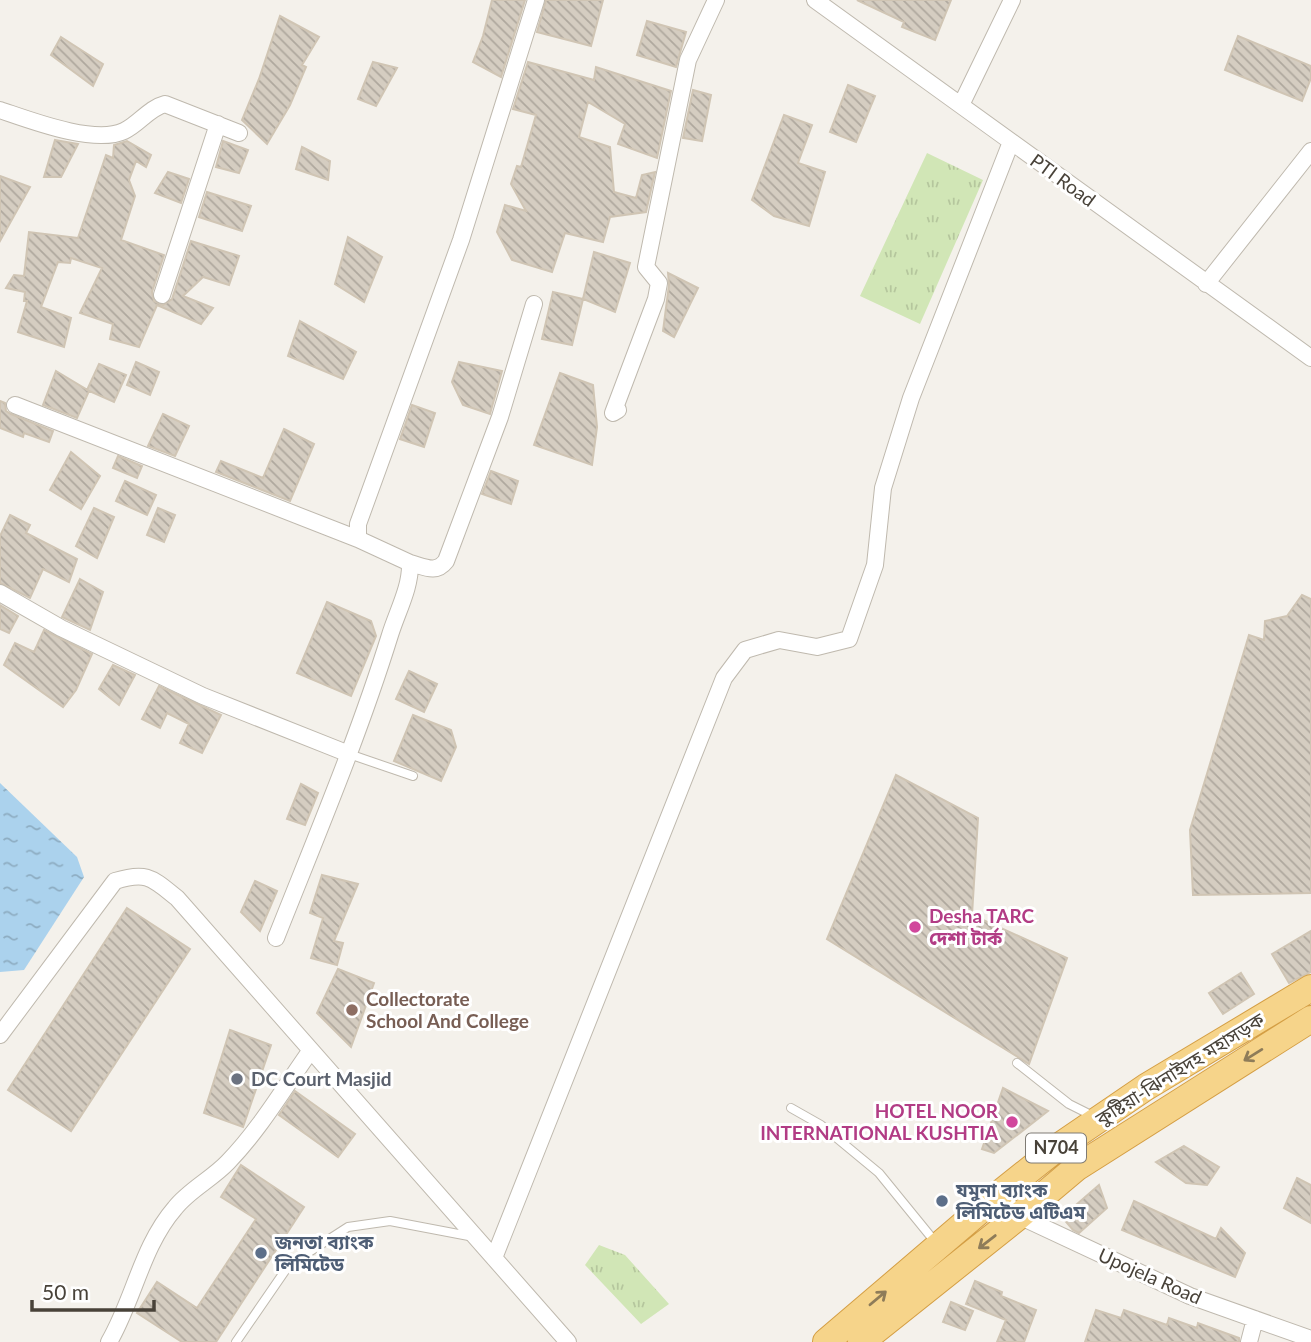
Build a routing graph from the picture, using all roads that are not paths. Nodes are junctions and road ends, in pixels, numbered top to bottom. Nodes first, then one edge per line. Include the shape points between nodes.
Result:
1 (536, 0) edge
2 (716, 0) edge
3 (815, 0) edge
4 (1012, 0) edge
5 (961, 105) junction
6 (0, 110) edge
7 (218, 124) junction
8 (239, 133) dead end
9 (1011, 142) junction
10 (1311, 151) edge
11 (1206, 284) junction
12 (162, 295) dead end
13 (534, 304) dead end
14 (1311, 358) edge
15 (15, 405) dead end
16 (618, 410) dead end
17 (358, 539) junction
18 (410, 564) junction
19 (0, 593) edge
20 (349, 754) junction
21 (414, 776) dead end
22 (276, 938) dead end
23 (1311, 988) edge
24 (1311, 1019) edge
25 (0, 1035) edge
26 (311, 1050) junction
27 (1017, 1063) dead end
28 (791, 1108) dead end
29 (1098, 1119) junction
30 (998, 1195) junction
31 (1019, 1216) junction
32 (475, 1237) junction
33 (939, 1247) junction
34 (494, 1258) junction
35 (1255, 1319) junction
36 (1311, 1339) edge
37 (109, 1342) edge
38 (236, 1342) edge
39 (568, 1342) edge
40 (826, 1342) edge
41 (861, 1342) edge
42 (1249, 1342) edge

1 - 17 street via 461,240 358,524
2 - 16 street via 688,60 646,267 659,283 656,299 613,413
3 - 5 street, PTI Road
4 - 5 street
5 - 9 street, PTI Road
6 - 7 street via 65,132 116,134 165,104
7 - 8 street
7 - 12 street
9 - 11 street, PTI Road
9 - 34 street via 911,398 883,488 875,565 849,639 817,647 779,640 745,650 724,678
10 - 11 street
11 - 14 street, PTI Road
13 - 18 street via 500,417 446,561 436,570
15 - 17 street
17 - 18 street
18 - 20 street via 411,576
19 - 20 street via 61,628 203,696
20 - 21 lane
20 - 22 street
23 - 29 highway, কুষ্টিয়া-ঝিনাইদহ মহাসড়ক / N704
24 -> 31 highway, কুষ্টিয়া-ঝিনাইদহ মহাসড়ক / N704 via 1076,1168
25 - 26 street via 115,881 136,875 156,881 177,898
26 - 32 street
26 - 37 street via 246,1142 176,1206 153,1241
27 - 29 lane via 1069,1104
28 - 33 lane via 821,1125 879,1173
29 - 30 highway, কুষ্টিয়া-ঝিনাইদহ মহাসড়ক / N704
30 - 31 street, Upojela Road
30 - 33 highway, কুষ্টিয়া-ঝিনাইদহ মহাসড়ক / N704
31 - 35 street, Upojela Road via 1190,1296
31 -> 41 highway, কুষ্টিয়া-ঝিনাইদহ মহাসড়ক / N704
32 - 34 street
32 - 38 lane via 390,1221 348,1227 289,1265
40 -> 33 highway, কুষ্টিয়া-ঝিনাইদহ মহাসড়ক / N704
34 - 39 street
35 - 36 street, Upojela Road
35 - 42 street

